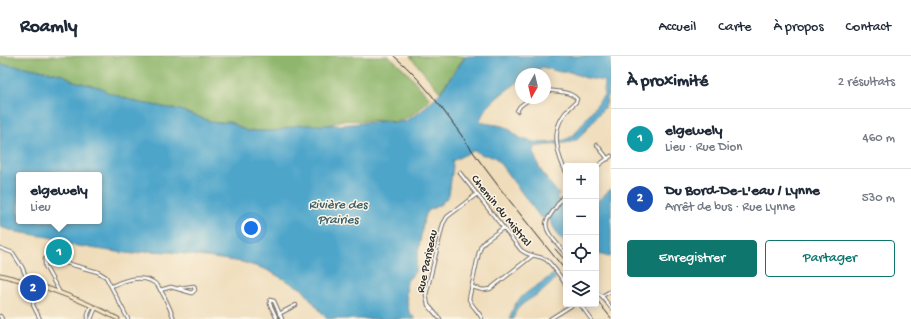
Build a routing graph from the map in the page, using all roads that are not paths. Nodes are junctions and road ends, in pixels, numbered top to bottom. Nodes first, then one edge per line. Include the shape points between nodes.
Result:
1 (551, 91) edge
2 (523, 104) edge
3 (517, 111) dead end
4 (597, 145) dead end
5 (611, 156) edge
6 (608, 158) junction
7 (599, 165) edge
8 (563, 166) edge
9 (460, 173) dead end
10 (477, 194) junction
11 (563, 196) edge
12 (503, 228) junction
13 (0, 248) edge
14 (563, 250) edge
15 (532, 256) junction
16 (0, 275) edge
17 (563, 281) edge
18 (29, 284) junction
19 (36, 286) junction
20 (112, 286) junction
21 (472, 286) junction
22 (179, 288) junction
23 (160, 290) junction
24 (611, 291) edge
25 (60, 293) junction
26 (599, 294) edge
27 (602, 296) junction
28 (92, 305) junction
29 (296, 305) dead end
30 (96, 307) junction
31 (569, 307) edge
32 (582, 307) edge
33 (611, 308) edge
34 (280, 313) junction
35 (275, 315) junction
36 (0, 316) edge
37 (2, 319) edge
38 (40, 319) edge
39 (90, 319) edge
40 (118, 319) edge
41 (128, 319) edge
42 (174, 319) edge
43 (277, 319) edge
44 (282, 319) edge
45 (440, 319) edge
46 (482, 319) edge
47 (550, 319) edge
48 (591, 319) edge

1 - 8 street via 565,93 576,99 562,117 557,130 558,148
2 - 3 street
4 - 6 street
5 - 6 street
6 - 7 street
9 - 10 street, Chemin du Mistral
10 - 12 street, Chemin du Mistral
10 - 45 street, Rue Pariseau via 447,217 443,224 426,295 428,305
11 - 14 street via 545,226
12 - 15 street, Chemin du Mistral via 521,250
12 - 21 street via 481,246
13 - 18 street via 13,253
15 - 17 street, Chemin du Mistral via 548,261
15 - 21 street via 490,289 483,290
16 - 18 street
18 - 19 street
19 - 25 street
19 - 38 street via 33,305
20 - 23 street via 125,280 148,280 156,284
20 - 25 street via 106,277 98,272 45,259 45,266
20 - 41 street
21 - 46 street via 470,303
22 - 22 street via 192,293 195,290 194,286
22 - 23 street
23 - 42 street
24 - 27 street
25 - 28 street
26 - 27 street
27 - 33 street
28 - 30 street
28 - 39 street via 88,314
29 - 34 street
30 - 39 street
30 - 40 street
31 - 47 street
32 - 48 street
34 - 35 street
34 - 35 street via 274,301 270,300
34 - 44 street
35 - 43 street
36 - 37 street

